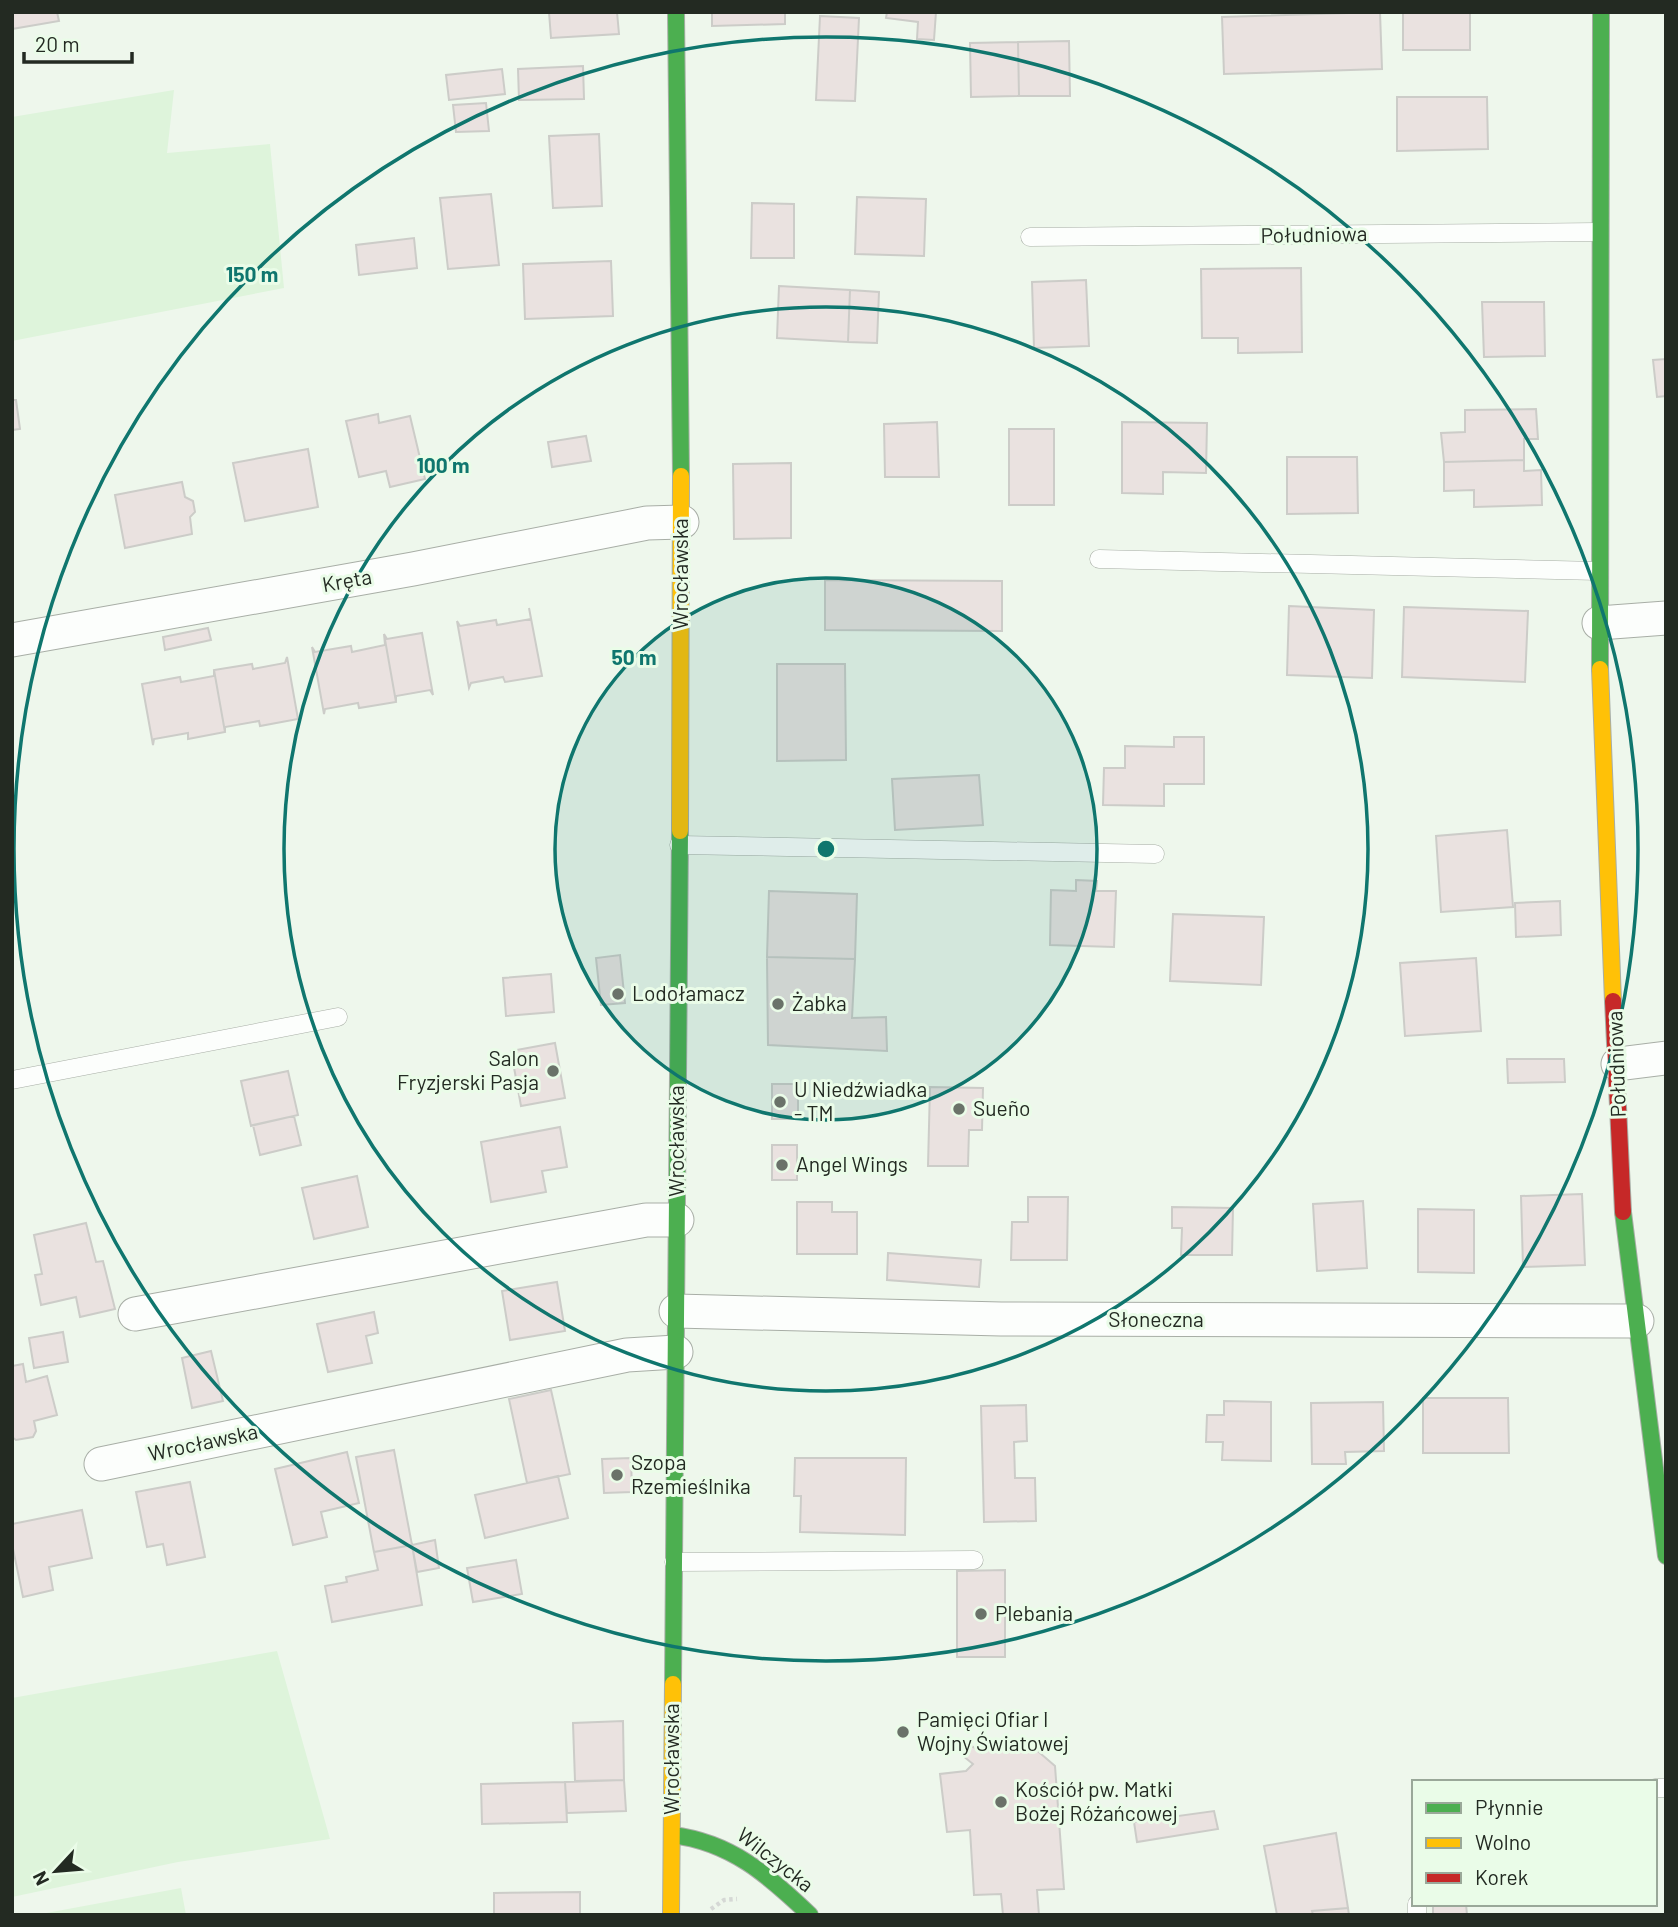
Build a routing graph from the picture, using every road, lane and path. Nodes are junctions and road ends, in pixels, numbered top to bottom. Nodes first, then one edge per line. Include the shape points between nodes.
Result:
1 (676, 12) edge
2 (1601, 12) edge
3 (1598, 232) junction
4 (1030, 237) dead end
5 (682, 522) junction
6 (1099, 559) dead end
7 (1598, 571) junction
8 (1666, 618) edge
9 (1600, 623) junction
10 (12, 640) edge
11 (679, 845) junction
12 (1155, 854) dead end
13 (338, 1017) dead end
14 (1666, 1058) edge
15 (1618, 1064) junction
16 (12, 1080) edge
17 (677, 1220) junction
18 (676, 1311) junction
19 (135, 1314) dead end
20 (1637, 1321) junction
21 (676, 1352) junction
22 (102, 1464) dead end
23 (1666, 1556) edge
24 (974, 1560) dead end
25 (674, 1562) junction
26 (672, 1835) junction
27 (750, 1905) dead end
28 (671, 1915) edge
29 (711, 1915) edge
30 (810, 1915) edge

1 - 5 street, Wrocławska
2 - 3 street, Południowa
3 - 4 lane, Południowa
3 - 7 street, Południowa
5 - 10 street, Kręta via 647,523
5 - 11 street, Wrocławska
6 - 7 lane
7 - 9 street, Południowa
8 - 9 street
9 - 15 street, Południowa
11 - 12 lane
11 - 17 street, Wrocławska
13 - 16 lane
14 - 15 street
15 - 20 street, Południowa via 1621,1196
17 - 18 street, Wrocławska
17 - 19 street, Wrocławska via 646,1220
18 - 20 street, Słoneczna via 1001,1319
18 - 21 street, Wrocławska
20 - 23 street, Południowa
21 - 22 street, Wrocławska via 627,1355
21 - 25 street, Wrocławska
24 - 25 lane
25 - 26 street, Wrocławska
26 - 28 street, Wrocławska
26 - 30 street, Wilczycka via 715,1841 735,1850
27 - 29 path via 724,1900 711,1906

